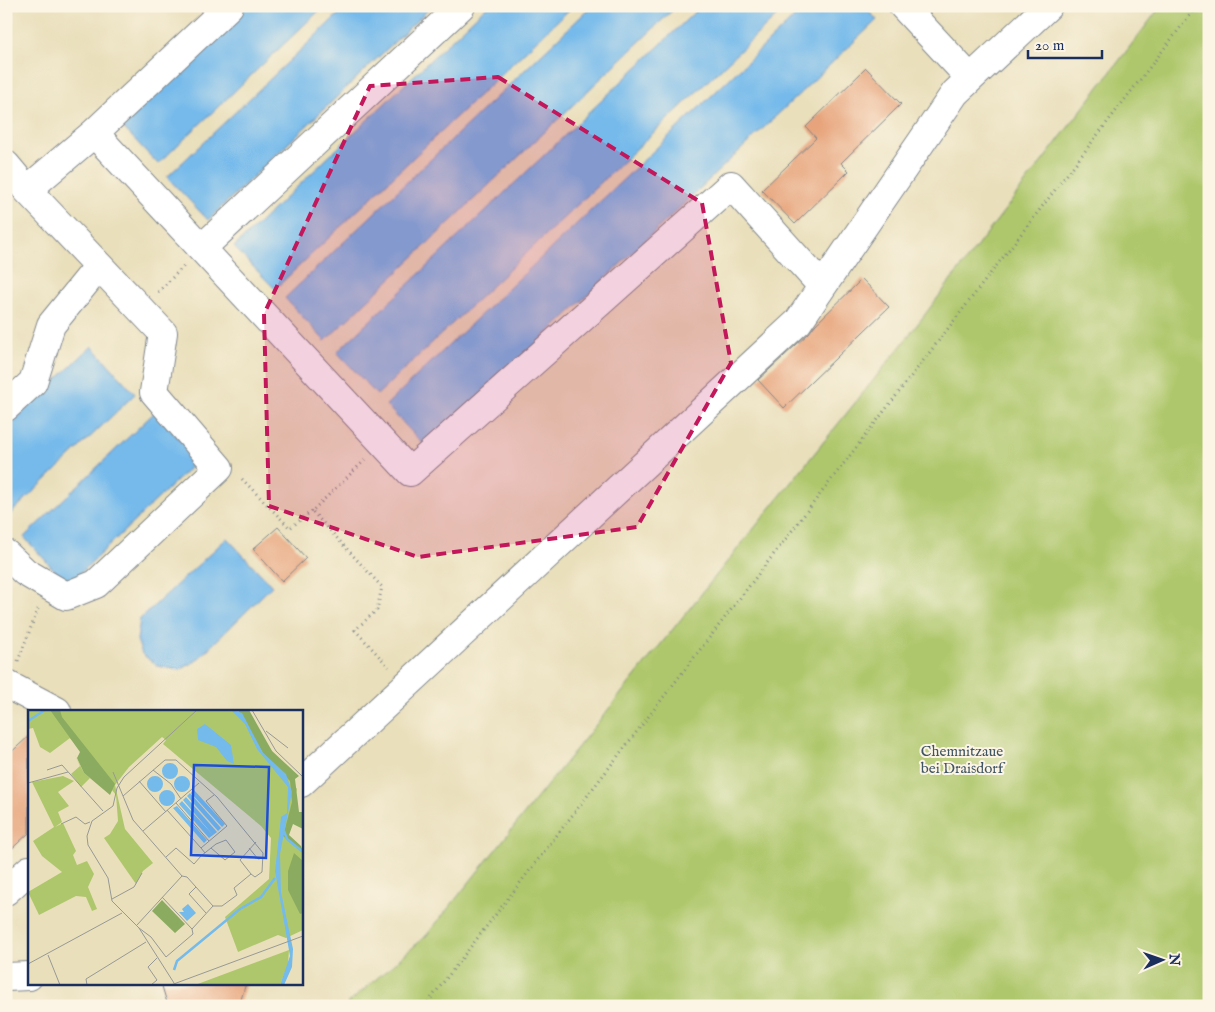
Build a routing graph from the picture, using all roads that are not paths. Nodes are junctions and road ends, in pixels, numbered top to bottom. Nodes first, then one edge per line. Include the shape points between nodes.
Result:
1 (229, 6) edge
2 (461, 6) edge
3 (903, 6) edge
4 (1048, 6) edge
5 (970, 78) junction
6 (94, 133) junction
7 (6, 165) edge
8 (27, 190) junction
9 (202, 248) junction
10 (99, 266) junction
11 (822, 286) junction
12 (6, 407) edge
13 (6, 554) edge
14 (8, 685) edge
15 (55, 710) edge
16 (302, 782) edge
17 (28, 871) edge
18 (6, 891) edge
19 (28, 976) edge
20 (6, 977) edge

1 - 6 lane
2 - 9 lane
3 - 5 lane
4 - 5 lane
5 - 11 lane via 955,92
6 - 8 lane
6 - 9 lane
7 - 8 lane
8 - 10 lane
9 - 11 lane via 410,472 731,185
10 - 12 lane via 51,325 33,382
10 - 13 lane via 162,334 154,392 219,468 96,584 66,596 25,572
11 - 16 lane via 798,322
14 - 15 lane
17 - 18 lane
19 - 20 lane

